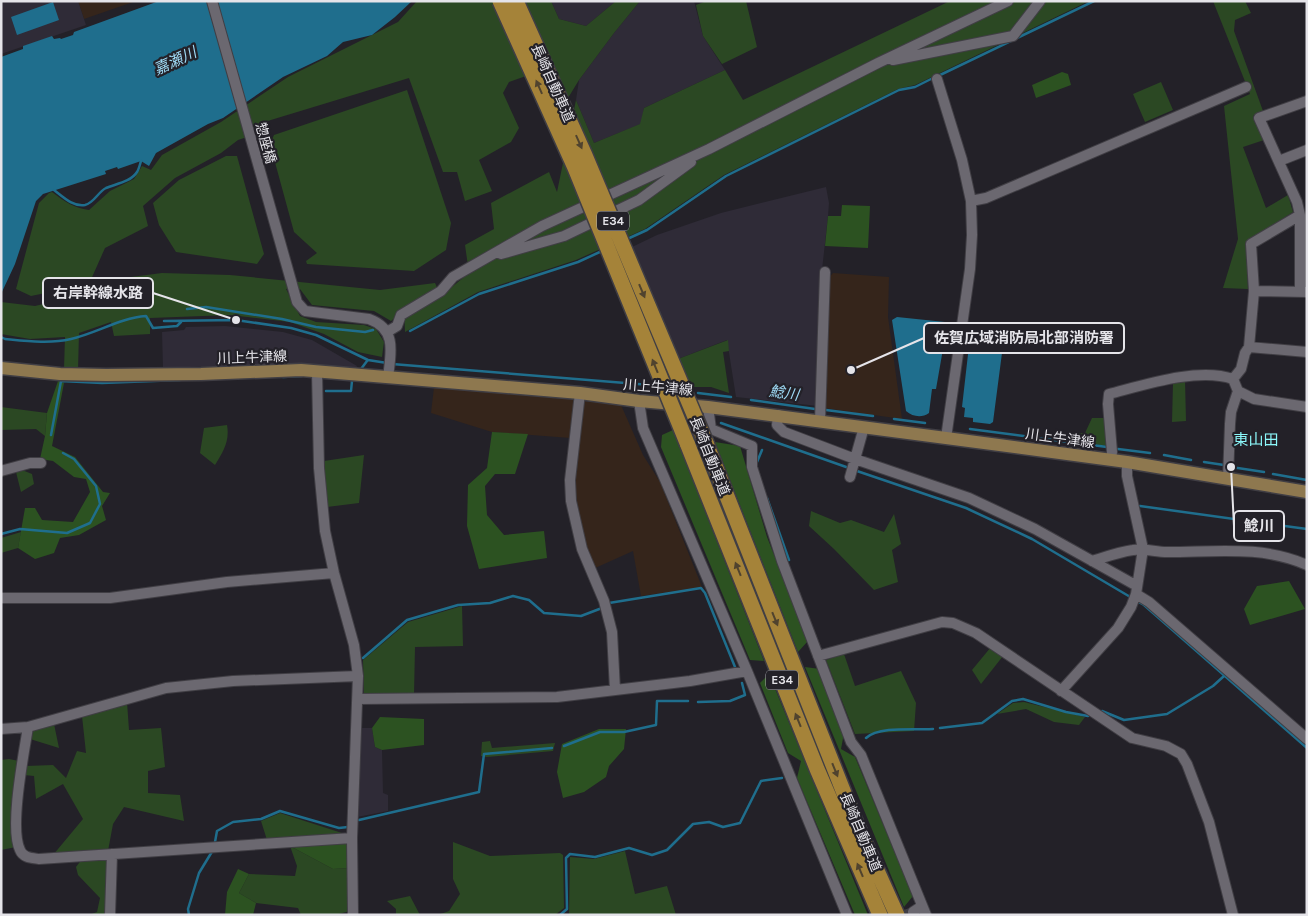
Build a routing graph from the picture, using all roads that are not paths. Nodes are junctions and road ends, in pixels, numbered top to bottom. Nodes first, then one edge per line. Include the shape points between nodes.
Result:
1 (212, 1) edge
2 (500, 1) edge
3 (516, 1) edge
4 (1008, 1) edge
5 (1040, 1) edge
6 (878, 63) junction
7 (937, 79) dead end
8 (1246, 87) dead end
9 (1307, 101) edge
10 (709, 149) junction
11 (1307, 150) edge
12 (1278, 161) junction
13 (971, 201) junction
14 (1300, 215) junction
15 (486, 258) junction
16 (825, 272) dead end
17 (1254, 291) junction
18 (1303, 292) edge
19 (387, 332) junction
20 (1249, 347) junction
21 (1307, 352) edge
22 (1, 368) edge
23 (317, 372) junction
24 (388, 374) junction
25 (1232, 378) junction
26 (1238, 391) junction
27 (580, 393) junction
28 (639, 401) junction
29 (708, 407) junction
30 (1307, 407) edge
31 (778, 415) junction
32 (820, 421) junction
33 (864, 427) junction
34 (946, 438) junction
35 (855, 460) junction
36 (1111, 460) junction
37 (1126, 462) junction
38 (41, 463) dead end
39 (1, 471) edge
40 (850, 476) dead end
41 (1228, 479) junction
42 (1307, 492) edge
43 (1143, 549) junction
44 (1092, 561) junction
45 (1307, 566) edge
46 (334, 573) junction
47 (1137, 590) junction
48 (1, 598) edge
49 (818, 656) junction
50 (747, 672) junction
51 (358, 676) junction
52 (615, 690) junction
53 (1061, 691) junction
54 (358, 699) junction
55 (28, 728) junction
56 (1, 729) edge
57 (1307, 739) edge
58 (352, 838) junction
59 (112, 854) junction
60 (924, 910) edge
61 (913, 912) dead end
62 (110, 915) edge
63 (353, 915) edge
64 (847, 915) edge
65 (880, 915) edge
66 (897, 915) edge
67 (1233, 915) edge

1 - 19 street, 惣座橋 via 297,302 305,311 318,314 368,318 378,322
65 -> 2 highway, 長崎自動車道 / E34, bridge via 814,760 575,168
3 -> 66 highway, 長崎自動車道 / E34, bridge via 706,443 857,826
4 - 6 street
5 - 6 street via 1013,36
6 - 10 street
7 - 13 street
8 - 13 street via 995,194
9 - 12 street via 1259,118
10 - 15 street via 542,226
10 - 15 street via 640,200 564,236
11 - 12 street
12 - 14 street
13 - 34 street via 970,269
14 - 17 street via 1251,244
14 - 18 street
15 - 19 street via 453,277 441,291 401,315 397,326
16 - 32 street
17 - 18 street
17 - 20 street
19 - 24 street via 391,348
20 - 21 street
20 - 25 street via 1240,369
22 - 23 main road, 川上牛津線 via 106,375
23 - 24 main road, 川上牛津線
23 - 46 street via 319,468 325,531
24 - 27 main road, 川上牛津線
25 - 26 street
25 - 36 street via 1219,374 1173,378 1109,394
26 - 30 street via 1254,399
26 - 41 street via 1231,412
27 - 28 main road, 川上牛津線
27 - 52 street via 570,501 582,549 604,601 612,632
28 - 29 main road, 川上牛津線
28 - 50 street via 644,428
29 - 31 main road, 川上牛津線
29 - 49 street via 711,429 752,446 752,467 782,561
31 - 32 main road, 川上牛津線
31 - 35 street via 777,425 784,432
32 - 33 main road, 川上牛津線
33 - 34 main road, 川上牛津線
33 - 35 street
34 - 36 main road, 川上牛津線
35 - 40 street
35 - 44 street via 969,498
36 - 37 main road, 川上牛津線
37 - 41 main road, 川上牛津線
37 - 43 street
38 - 39 street
41 - 42 main road, 川上牛津線
43 - 44 street
43 - 45 street via 1164,552 1251,551 1290,558
43 - 47 street
44 - 47 street
46 - 48 street via 227,582 110,598
46 - 51 street via 354,645
47 - 53 street via 1118,628
47 - 57 street
49 - 53 street via 930,625 952,623 976,634
49 - 60 street via 851,742 862,755
50 - 52 street
50 - 64 street
51 - 54 street
51 - 55 street via 233,681 166,688
52 - 54 street via 557,697
53 - 67 street via 1132,738 1166,746 1181,754 1209,822
54 - 58 street
55 - 56 street
55 - 59 street via 17,815 20,851 27,858 39,859
58 - 59 street
58 - 63 street
59 - 62 street
60 - 61 street

